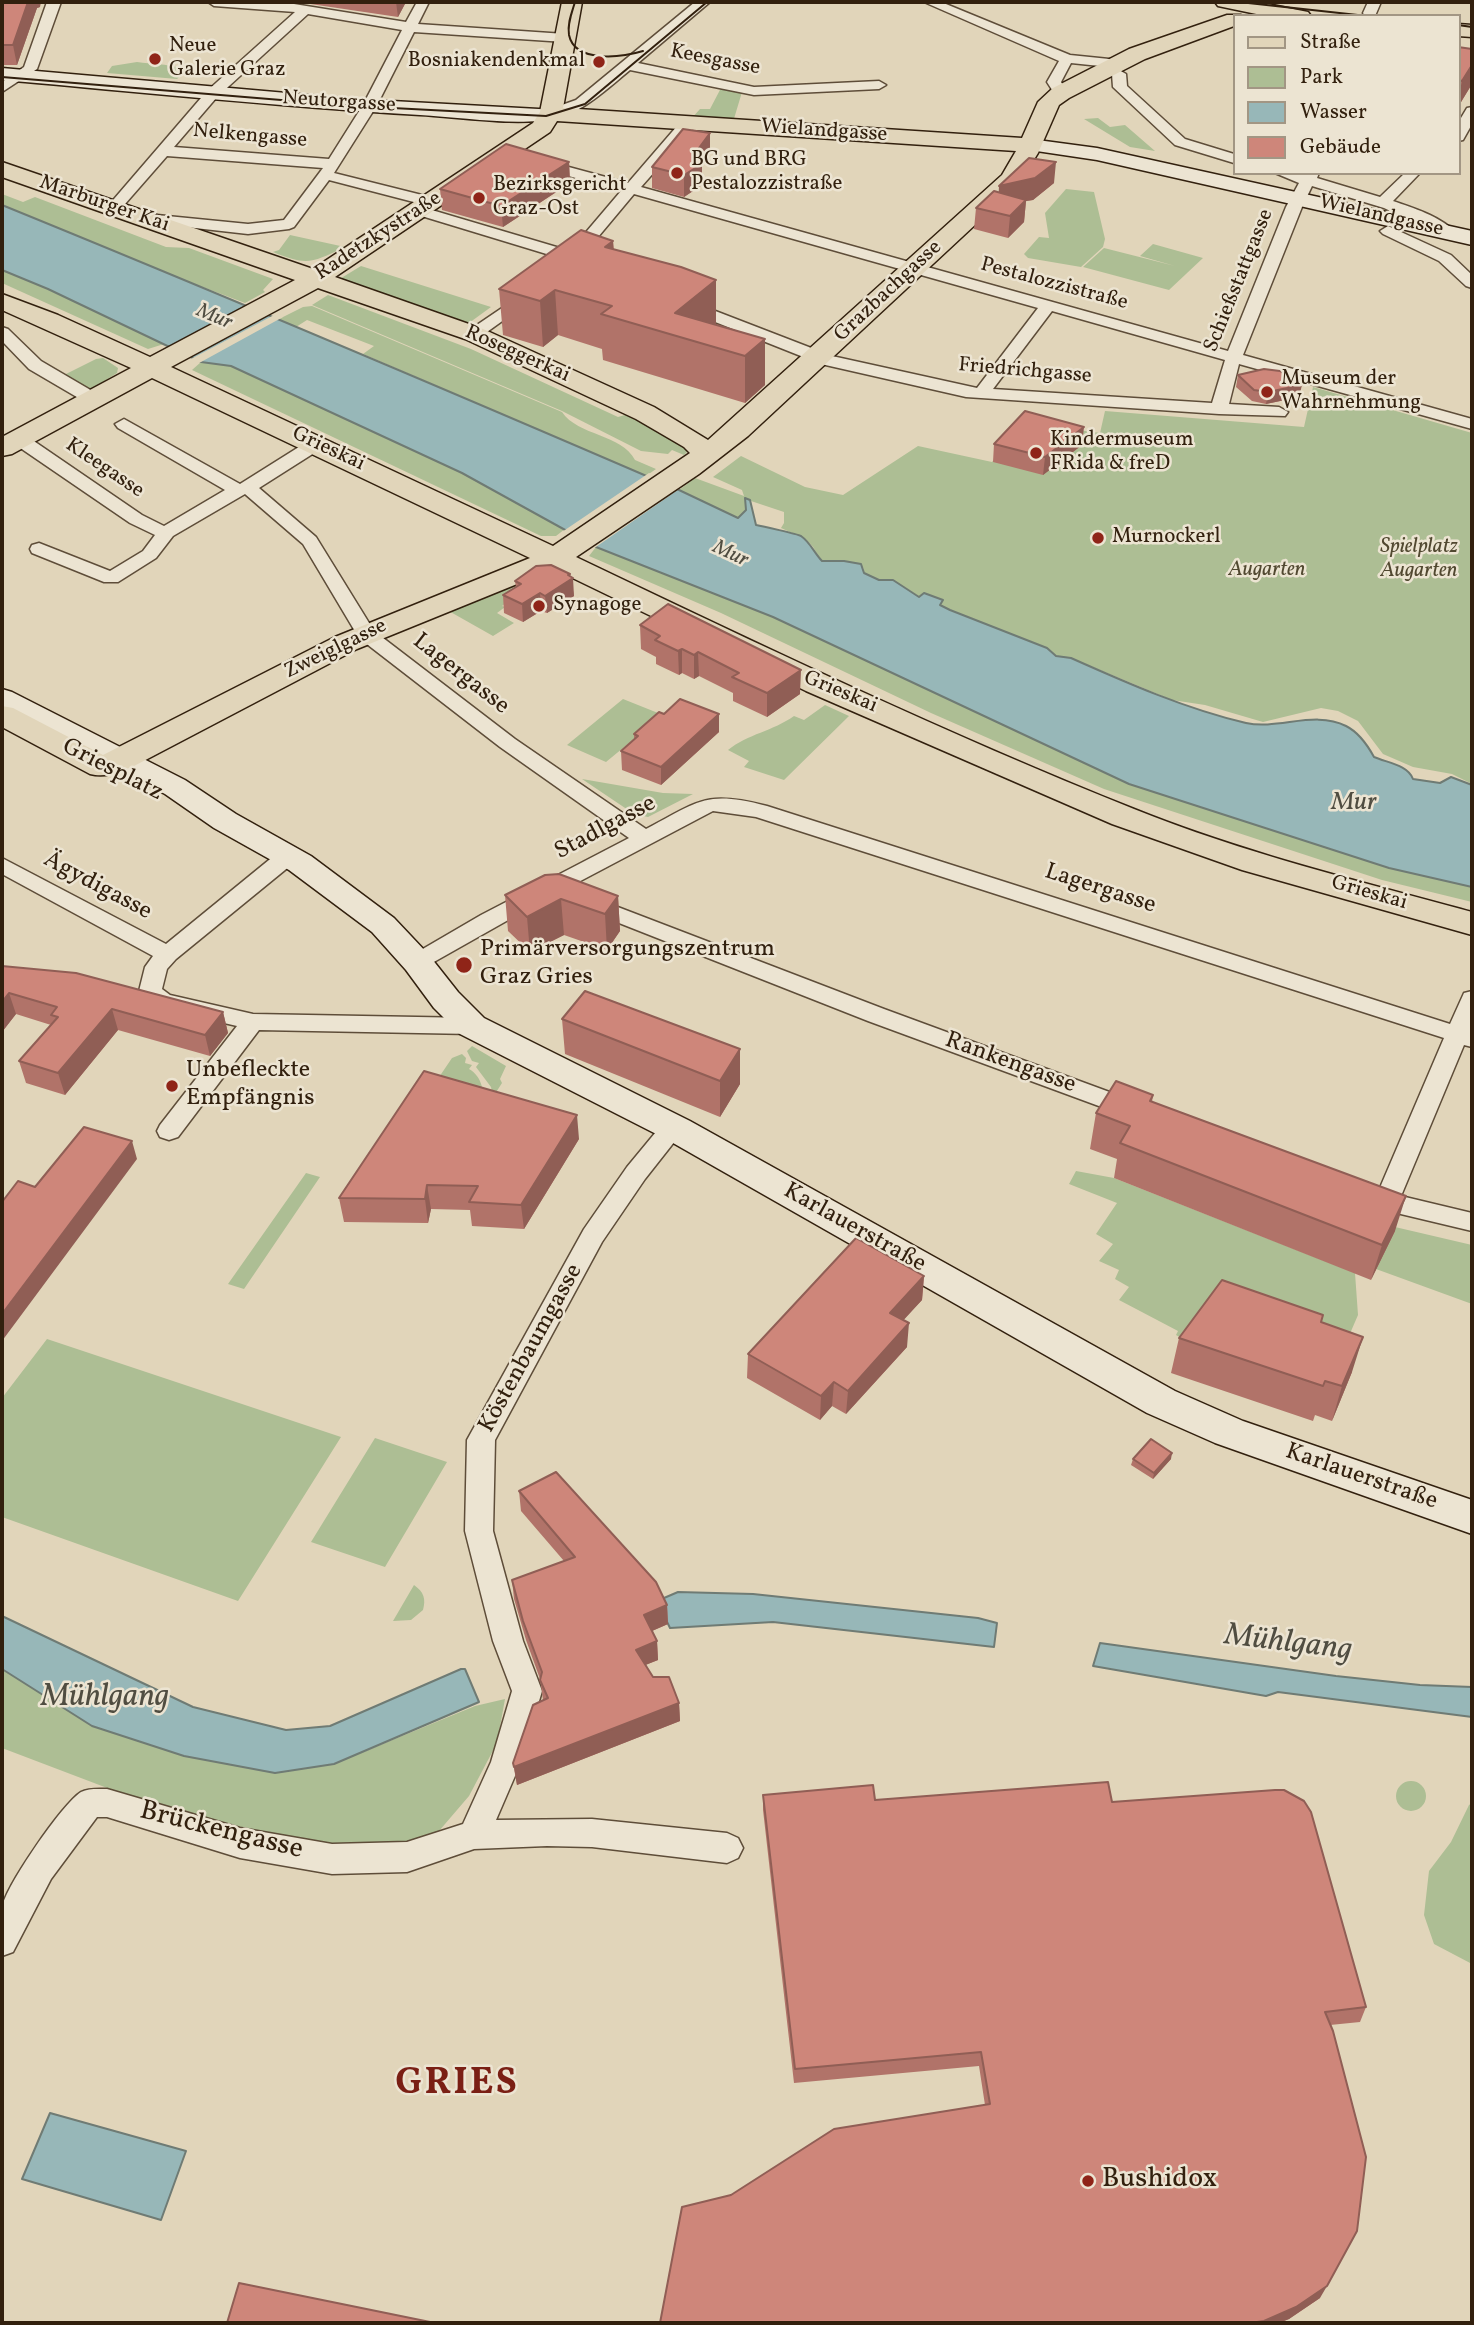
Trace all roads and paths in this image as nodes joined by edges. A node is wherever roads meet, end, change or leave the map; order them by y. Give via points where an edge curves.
1 (54, 2) edge
2 (214, 2) edge
3 (423, 2) edge
4 (572, 2) edge
5 (703, 2) edge
6 (930, 2) edge
7 (1218, 2) edge
8 (1225, 2) edge
9 (305, 10) junction
10 (1276, 13) junction
11 (1265, 14) edge
12 (1284, 14) edge
13 (1232, 20) edge
14 (411, 27) junction
15 (1203, 30) junction
16 (565, 38) junction
17 (1067, 59) junction
18 (627, 65) junction
19 (1119, 74) junction
20 (11, 75) edge
21 (879, 85) dead end
22 (2, 88) edge
23 (1066, 90) junction
24 (213, 92) junction
25 (370, 106) junction
26 (1472, 111) edge
27 (550, 114) junction
28 (1044, 114) junction
29 (690, 123) junction
30 (1460, 135) edge
31 (1030, 145) junction
32 (164, 151) junction
33 (1097, 154) junction
34 (516, 157) junction
35 (1232, 158) edge
36 (2, 169) edge
37 (329, 170) junction
38 (1232, 173) edge
39 (1243, 175) edge
40 (1286, 175) edge
41 (1412, 175) edge
42 (1306, 184) edge
43 (632, 189) junction
44 (1381, 204) junction
45 (426, 206) junction
46 (113, 209) junction
47 (147, 219) junction
48 (248, 229) junction
49 (1388, 231) dead end
50 (1447, 232) junction
51 (1471, 237) edge
52 (206, 239) junction
53 (576, 256) junction
54 (1445, 258) junction
55 (912, 268) junction
56 (557, 271) edge
57 (598, 271) edge
58 (315, 279) junction
59 (1472, 283) edge
60 (539, 287) edge
61 (671, 299) edge
62 (2, 301) edge
63 (1047, 307) junction
64 (2, 332) edge
65 (474, 334) junction
66 (820, 357) junction
67 (1235, 358) junction
68 (160, 362) junction
69 (982, 393) junction
70 (93, 399) junction
71 (1219, 409) junction
72 (1279, 412) dead end
73 (124, 424) dead end
74 (1472, 424) edge
75 (10, 444) edge
76 (316, 444) junction
77 (698, 461) junction
78 (243, 489) junction
79 (165, 533) junction
80 (39, 549) dead end
81 (565, 551) junction
82 (366, 634) junction
83 (2, 698) edge
84 (2, 715) edge
85 (124, 757) junction
86 (709, 804) joint
87 (225, 821) junction
88 (646, 839) junction
89 (288, 856) junction
90 (2, 866) edge
91 (554, 886) junction
92 (1472, 924) edge
93 (168, 954) junction
94 (417, 962) junction
95 (1472, 999) edge
96 (253, 1022) junction
97 (472, 1026) junction
98 (1464, 1036) edge
99 (1150, 1116) edge
100 (674, 1127) junction
101 (169, 1131) dead end
102 (1346, 1189) edge
103 (1385, 1203) junction
104 (1472, 1222) edge
105 (1472, 1517) edge
106 (474, 1835) junction
107 (727, 1848) dead end
108 (2, 1941) edge

1 - 20 street via 30,69
2 - 9 street
3 - 14 street
4 - 16 main road
5 - 18 street, Radetzkystraße
6 - 17 street
7 - 15 main road via 1214,19
8 - 10 main road
9 - 14 street
9 - 24 street
10 - 11 main road
10 - 12 main road
13 - 15 main road, Grazbachgasse
14 - 16 street
14 - 25 street
15 - 19 main road, Grazbachgasse via 1138,54
16 - 27 main road
17 - 19 street
17 - 23 street via 1054,82
18 - 21 street, Keesgasse via 754,92
18 - 27 street, Radetzkystraße via 581,103
19 - 23 main road, Grazbachgasse
19 - 35 street via 1168,134
20 - 22 street
20 - 24 main road, Neutorgasse
23 - 28 main road, Grazbachgasse via 1049,102
24 - 25 main road, Neutorgasse
24 - 32 street
25 - 27 main road, Neutorgasse
25 - 37 street
26 - 30 street
27 - 29 main road, Wielandgasse
27 - 34 main road, Radetzkystraße
28 - 31 main road, Grazbachgasse
28 - 33 main road, Wielandgasse via 1075,142
29 - 31 main road, Wielandgasse
29 - 43 street
31 - 33 main road, Wielandgasse
31 - 55 main road, Grazbachgasse via 1011,179
32 - 37 street, Nelkengasse
32 - 46 street
33 - 38 main road, Wielandgasse
34 - 43 street, Pestalozzistraße
34 - 45 main road, Radetzkystraße
36 - 46 main road, Marburger Kai
37 - 45 street, Nelkengasse
37 - 48 street via 289,224
39 - 42 main road, Wielandgasse
40 - 42 street
41 - 44 street
42 - 44 street
42 - 50 main road, Wielandgasse
42 - 67 street, Schießstattgasse
43 - 53 street
43 - 55 street, Pestalozzistraße
44 - 50 street via 1426,219
45 - 53 street via 485,230
45 - 58 main road, Radetzkystraße
46 - 47 main road, Marburger Kai
47 - 48 street
47 - 52 main road, Marburger Kai
48 - 52 street via 217,231
49 - 54 street, Wielandgasse
50 - 51 main road, Wielandgasse
51 - 54 street, Wielandgasse
52 - 58 main road, Marburger Kai
53 - 56 street
53 - 57 street
54 - 59 street, Wielandgasse
55 - 63 street, Pestalozzistraße
55 - 66 main road, Grazbachgasse
58 - 65 main road, Roseggerkai
58 - 68 main road, Radetzkystraße
60 - 65 street
61 - 66 street, Friedrichgasse
62 - 68 main road, Grieskai
63 - 67 street, Pestalozzistraße
63 - 69 street
64 - 70 street via 35,365
65 - 77 main road, Roseggerkai via 645,413 694,441
66 - 69 street, Friedrichgasse
66 - 77 main road, Grazbachgasse
67 - 71 street, Schießstattgasse
67 - 74 street, Pestalozzistraße
68 - 70 main road, Radetzkystraße
68 - 76 main road, Grieskai
69 - 71 street, Friedrichgasse
70 - 75 main road, Radetzkystraße
71 - 72 street, Friedrichgasse
73 - 78 street, Lagergasse
75 - 79 street, Kleegasse
76 - 78 street
76 - 81 main road, Grieskai
77 - 81 main road, Grazbachgasse
78 - 79 street
78 - 82 street, Lagergasse via 310,541
79 - 80 street via 148,555 111,578
81 - 82 main road, Zweiglgasse
81 - 92 main road, Grieskai via 817,684 1124,817 1254,862
82 - 85 main road, Zweiglgasse
82 - 88 street, Lagergasse via 470,718
83 - 85 main road, Griesplatz
84 - 85 main road, Griesplatz
85 - 87 main road, Griesplatz
85 - 87 main road, Griesplatz via 176,803
86 - 88 street, Stadlgasse
86 - 98 street, Lagergasse via 761,811
87 - 89 main road, Griesplatz
88 - 91 street, Stadlgasse
89 - 93 street
89 - 94 main road, Karlauerstraße via 367,912
90 - 93 street, Ägydigasse
91 - 94 street, Stadlgasse via 496,914
91 - 99 street, Rankengasse via 876,1015
93 - 96 street via 156,967 150,990 163,1001
94 - 97 main road, Karlauerstraße
95 - 98 street
96 - 97 street
96 - 101 street
97 - 100 main road, Karlauerstraße
98 - 103 street
100 - 105 main road, Karlauerstraße via 1161,1402 1229,1432
100 - 106 street, Köstenbaumgasse via 593,1236 481,1440 479,1531 508,1641 527,1691 506,1762
102 - 103 street
103 - 104 street
106 - 107 street, Brückengasse via 592,1833
106 - 108 street, Brückengasse via 407,1857 332,1859 240,1843 107,1803 90,1803 39,1871

